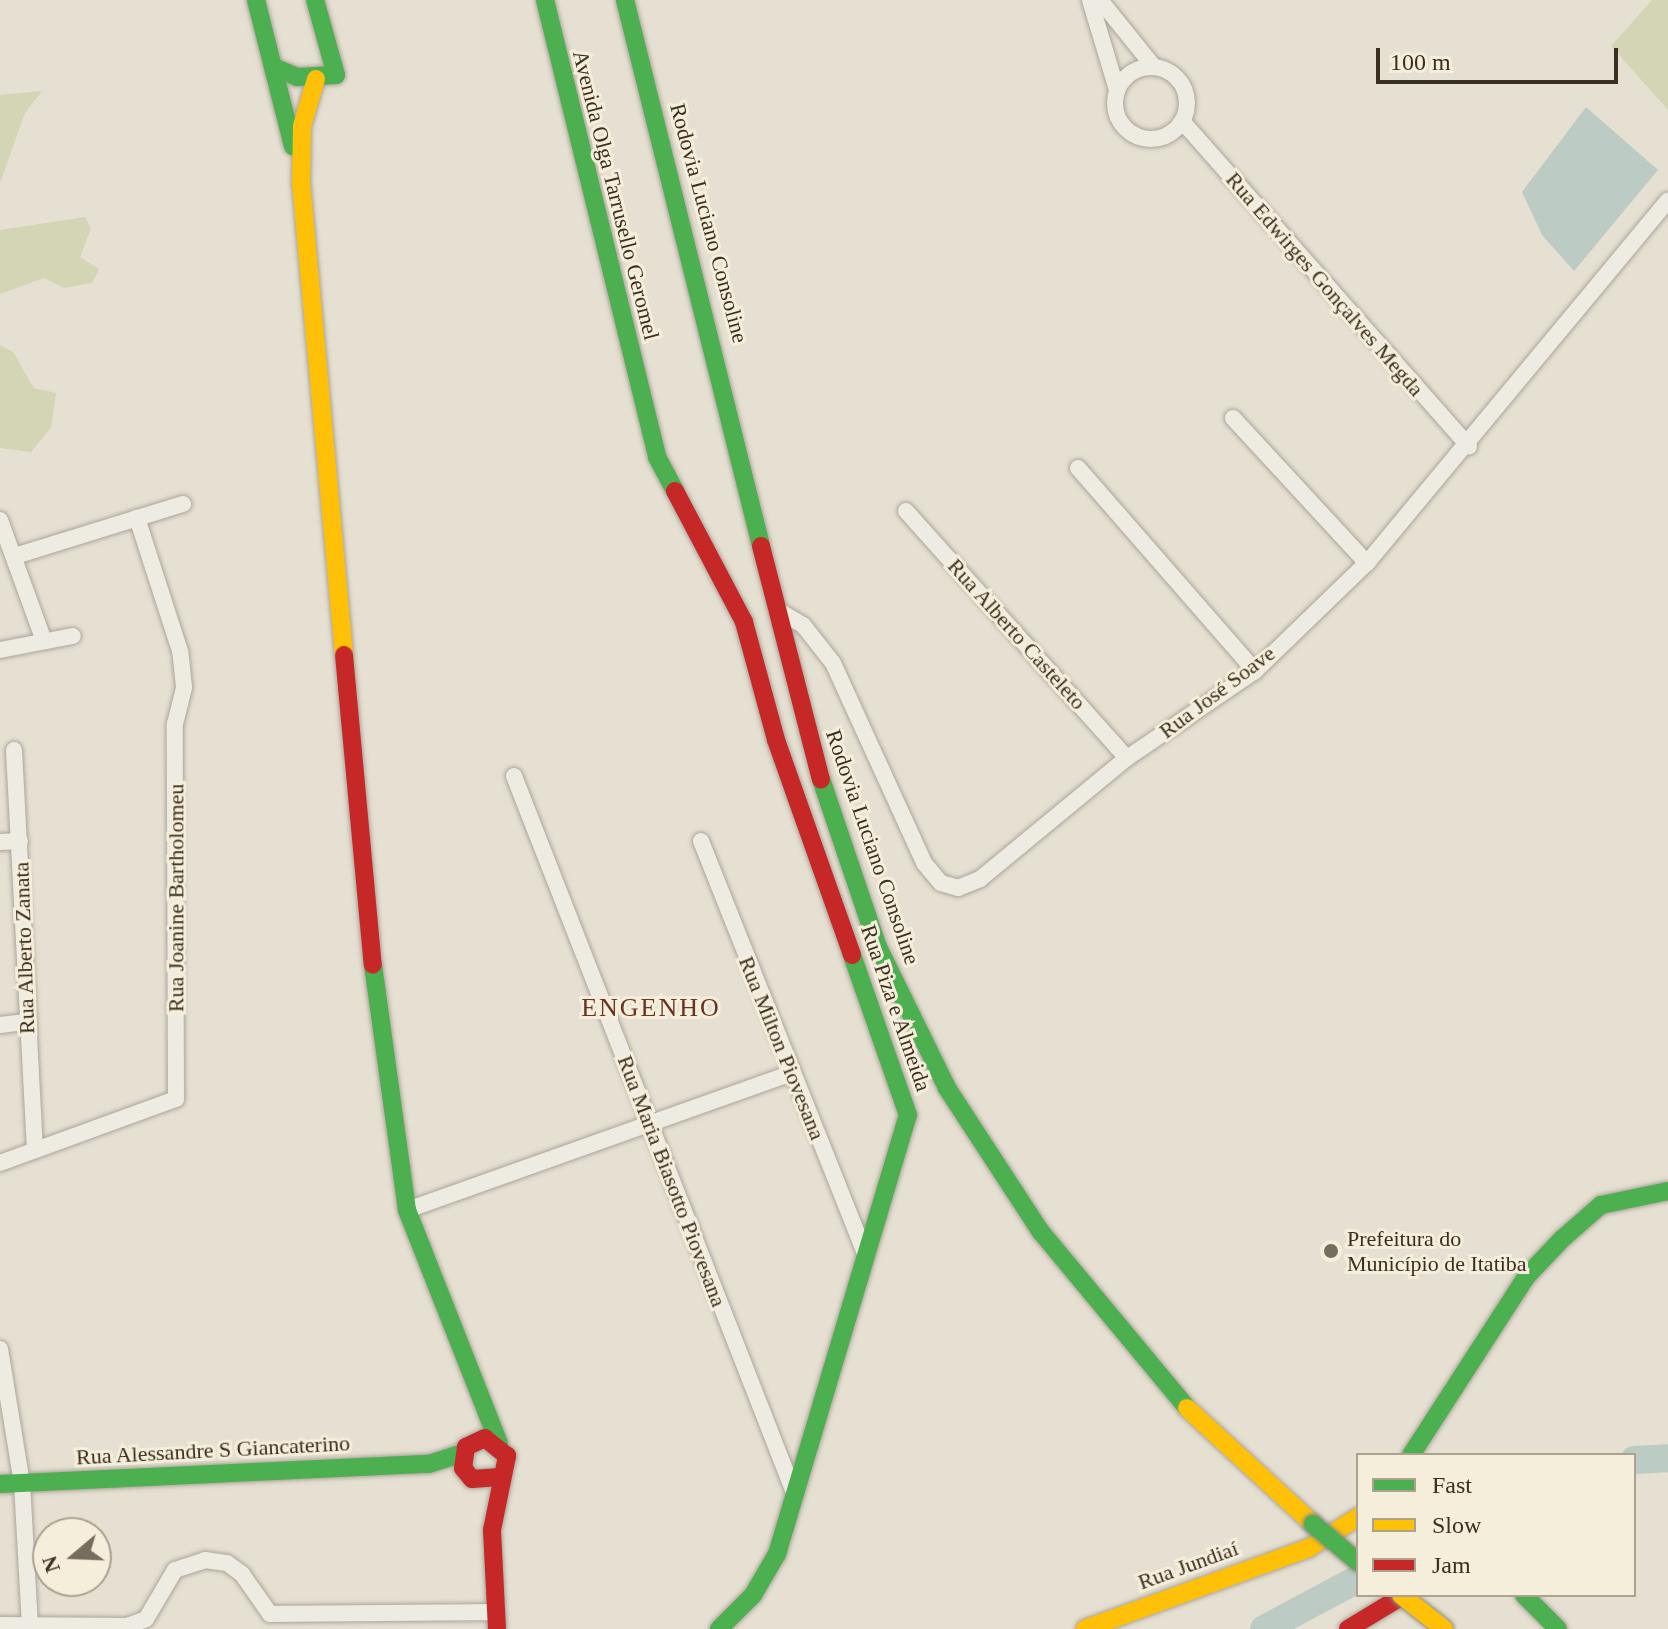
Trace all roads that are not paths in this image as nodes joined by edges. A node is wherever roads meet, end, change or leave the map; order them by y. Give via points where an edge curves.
1 (256, 0) edge
2 (315, 0) edge
3 (545, 0) edge
4 (625, 0) edge
5 (1090, 0) edge
6 (1100, 0) edge
7 (1154, 67) junction
8 (276, 68) junction
9 (316, 79) junction
10 (1117, 90) junction
11 (1182, 121) junction
12 (301, 182) junction
13 (1668, 201) edge
14 (641, 401) joint
15 (1233, 418) dead end
16 (1469, 447) junction
17 (1078, 468) dead end
18 (183, 504) dead end
19 (906, 511) dead end
20 (137, 518) junction
21 (0, 520) edge
22 (15, 556) junction
23 (1367, 563) junction
24 (776, 609) junction
25 (73, 636) dead end
26 (44, 641) junction
27 (0, 650) edge
28 (1255, 671) junction
29 (14, 750) dead end
30 (1127, 758) junction
31 (514, 776) dead end
32 (20, 841) junction
33 (701, 841) dead end
34 (0, 842) edge
35 (26, 1022) junction
36 (0, 1025) edge
37 (791, 1073) junction
38 (649, 1124) junction
39 (35, 1146) junction
40 (0, 1163) edge
41 (1668, 1191) edge
42 (407, 1210) junction
43 (865, 1254) junction
44 (0, 1349) edge
45 (484, 1394) junction
46 (499, 1443) junction
47 (468, 1448) junction
48 (1412, 1453) edge
49 (429, 1464) junction
50 (500, 1477) junction
51 (473, 1479) junction
52 (22, 1483) junction
53 (0, 1484) edge
54 (796, 1496) junction
55 (1356, 1518) edge
56 (492, 1530) junction
57 (1356, 1560) edge
58 (1399, 1597) edge
59 (1404, 1597) edge
60 (1526, 1597) edge
61 (1379, 1611) junction
62 (497, 1621) edge
63 (30, 1624) junction
64 (0, 1625) edge
65 (719, 1629) edge
66 (1085, 1629) edge
67 (1348, 1629) edge
68 (1371, 1629) edge
69 (1444, 1629) edge
70 (1558, 1629) edge

1 - 8 main road
2 - 9 main road via 336,75
3 - 14 main road, Avenida Olga Tarrusello Geromel
4 - 24 main road, Rodovia Luciano Consoline
5 - 10 street
6 - 7 street
7 - 10 street via 1131,72
7 - 11 street via 1183,86
8 - 9 main road
8 - 12 main road
9 - 12 main road via 302,126
10 - 11 street via 1122,124 1141,137 1164,136
11 - 16 street, Rua Edwirges Gonçalves Megda
12 - 42 main road via 383,1075
13 - 16 street, Rua José Soave
14 - 43 main road, Rua Piza e Almeida via 657,457 744,622 776,740 908,1115
15 - 23 street
16 - 23 street, Rua José Soave
17 - 28 street
18 - 20 street
19 - 30 street, Rua Alberto Casteleto
20 - 22 street
20 - 39 street, Rua Joanine Bartholomeu via 180,651 184,687 175,724 176,1099
21 - 22 street
22 - 26 street
23 - 28 street, Rua José Soave
24 - 30 street, Rua José Soave via 803,625 833,663 889,790 941,883 958,888 980,879
24 - 57 main road, Rodovia Luciano Consoline, bridge via 815,761 878,947 947,1088 1041,1232 1114,1326 1230,1454
25 - 26 street
26 - 27 street
28 - 30 street, Rua José Soave
29 - 32 street, Rua Alberto Zanata
31 - 38 street, Rua Maria Biasotto Piovesana
32 - 34 street
32 - 35 street, Rua Alberto Zanata
33 - 37 street, Rua Milton Piovesana
35 - 36 street
35 - 39 street, Rua Alberto Zanata
37 - 38 street
37 - 43 street, Rua Milton Piovesana
38 - 42 street
38 - 54 street, Rua Maria Biasotto Piovesana
39 - 40 street, Rua Joanine Bartholomeu
41 - 48 main road via 1601,1205 1562,1239 1526,1277
42 - 45 main road
43 - 54 main road, Rua Piza e Almeida
44 - 52 street
45 - 46 main road
45 - 47 main road
46 - 47 main road
46 - 50 main road via 507,1456
47 - 49 main road, Rua Alessandre S Giancaterino
47 - 51 main road
49 - 51 main road, Rua Alessandre S Giancaterino
49 - 52 main road, Rua Alessandre S Giancaterino
50 - 51 main road
50 - 56 main road
51 - 56 main road
52 - 53 main road, Rua Alessandre S Giancaterino
52 - 63 street
54 - 65 main road, Rua Piza e Almeida via 777,1554 753,1595
55 - 66 main road, Rua Jundiaí via 1309,1548
56 - 62 main road
58 - 61 main road
59 - 69 main road, bridge
60 - 70 main road
61 - 67 main road
61 - 68 main road
62 - 63 street via 270,1614 242,1574 227,1563 205,1560 175,1570 146,1619 127,1626
63 - 64 street

